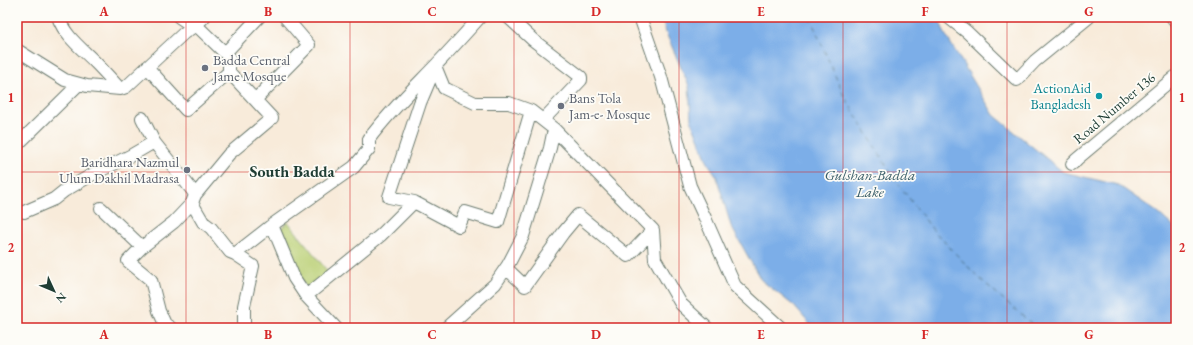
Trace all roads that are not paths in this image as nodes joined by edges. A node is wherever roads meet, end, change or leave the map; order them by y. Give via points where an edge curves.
1 (58, 17) edge
2 (179, 17) edge
3 (259, 17) edge
4 (285, 17) edge
5 (480, 17) edge
6 (508, 17) edge
7 (640, 17) edge
8 (948, 17) edge
9 (1089, 17) edge
10 (1172, 17) edge
11 (200, 21) edge
12 (1176, 22) edge
13 (17, 50) edge
14 (225, 53) junction
15 (436, 66) junction
16 (147, 67) junction
17 (229, 72) junction
18 (1176, 76) edge
19 (79, 84) junction
20 (120, 89) junction
21 (255, 100) junction
22 (530, 111) junction
23 (142, 118) dead end
24 (543, 120) junction
25 (554, 129) junction
26 (154, 142) junction
27 (17, 145) edge
28 (1072, 164) dead end
29 (193, 199) junction
30 (414, 202) junction
31 (101, 208) dead end
32 (24, 212) dead end
33 (272, 225) junction
34 (653, 230) junction
35 (142, 246) junction
36 (235, 254) junction
37 (506, 268) junction
38 (306, 296) junction
39 (171, 328) edge
40 (244, 328) edge
41 (336, 328) edge
42 (446, 328) edge
43 (707, 328) edge
44 (782, 328) edge

1 - 20 street via 76,44
2 - 11 street via 188,23
3 - 14 street
4 - 21 street via 309,45
5 - 15 street
6 - 24 street via 581,77
7 - 44 street via 661,77 690,186 734,286
8 - 9 street via 1016,80
10 - 12 street
11 - 14 street
11 - 16 street
13 - 19 street via 65,80
14 - 17 street via 229,57
15 - 22 street via 444,88 475,103 508,103
15 - 30 street via 420,103 389,197
15 - 33 street via 378,127 369,139 369,149 354,167
16 - 17 street via 186,110
16 - 20 street via 126,87
17 - 21 street
18 - 28 street, Road Number 136
19 - 20 street
19 - 27 street
21 - 29 street via 272,118 229,154
22 - 24 street
22 - 30 street via 498,222 464,212 459,226
23 - 26 street
24 - 25 street
25 - 34 street
25 - 37 street via 523,236
26 - 29 street via 192,190
26 - 32 street via 95,173 54,199
29 - 35 street via 174,222
29 - 36 street via 203,222 230,252
30 - 38 street via 381,235
31 - 35 street
33 - 36 street
33 - 38 street via 294,278
34 - 37 street via 628,256 578,214 525,286
34 - 43 street via 655,259 682,304
35 - 39 street via 128,261 151,280 159,311 165,324
36 - 40 street via 254,266 244,306
37 - 42 street via 495,284
38 - 41 street

